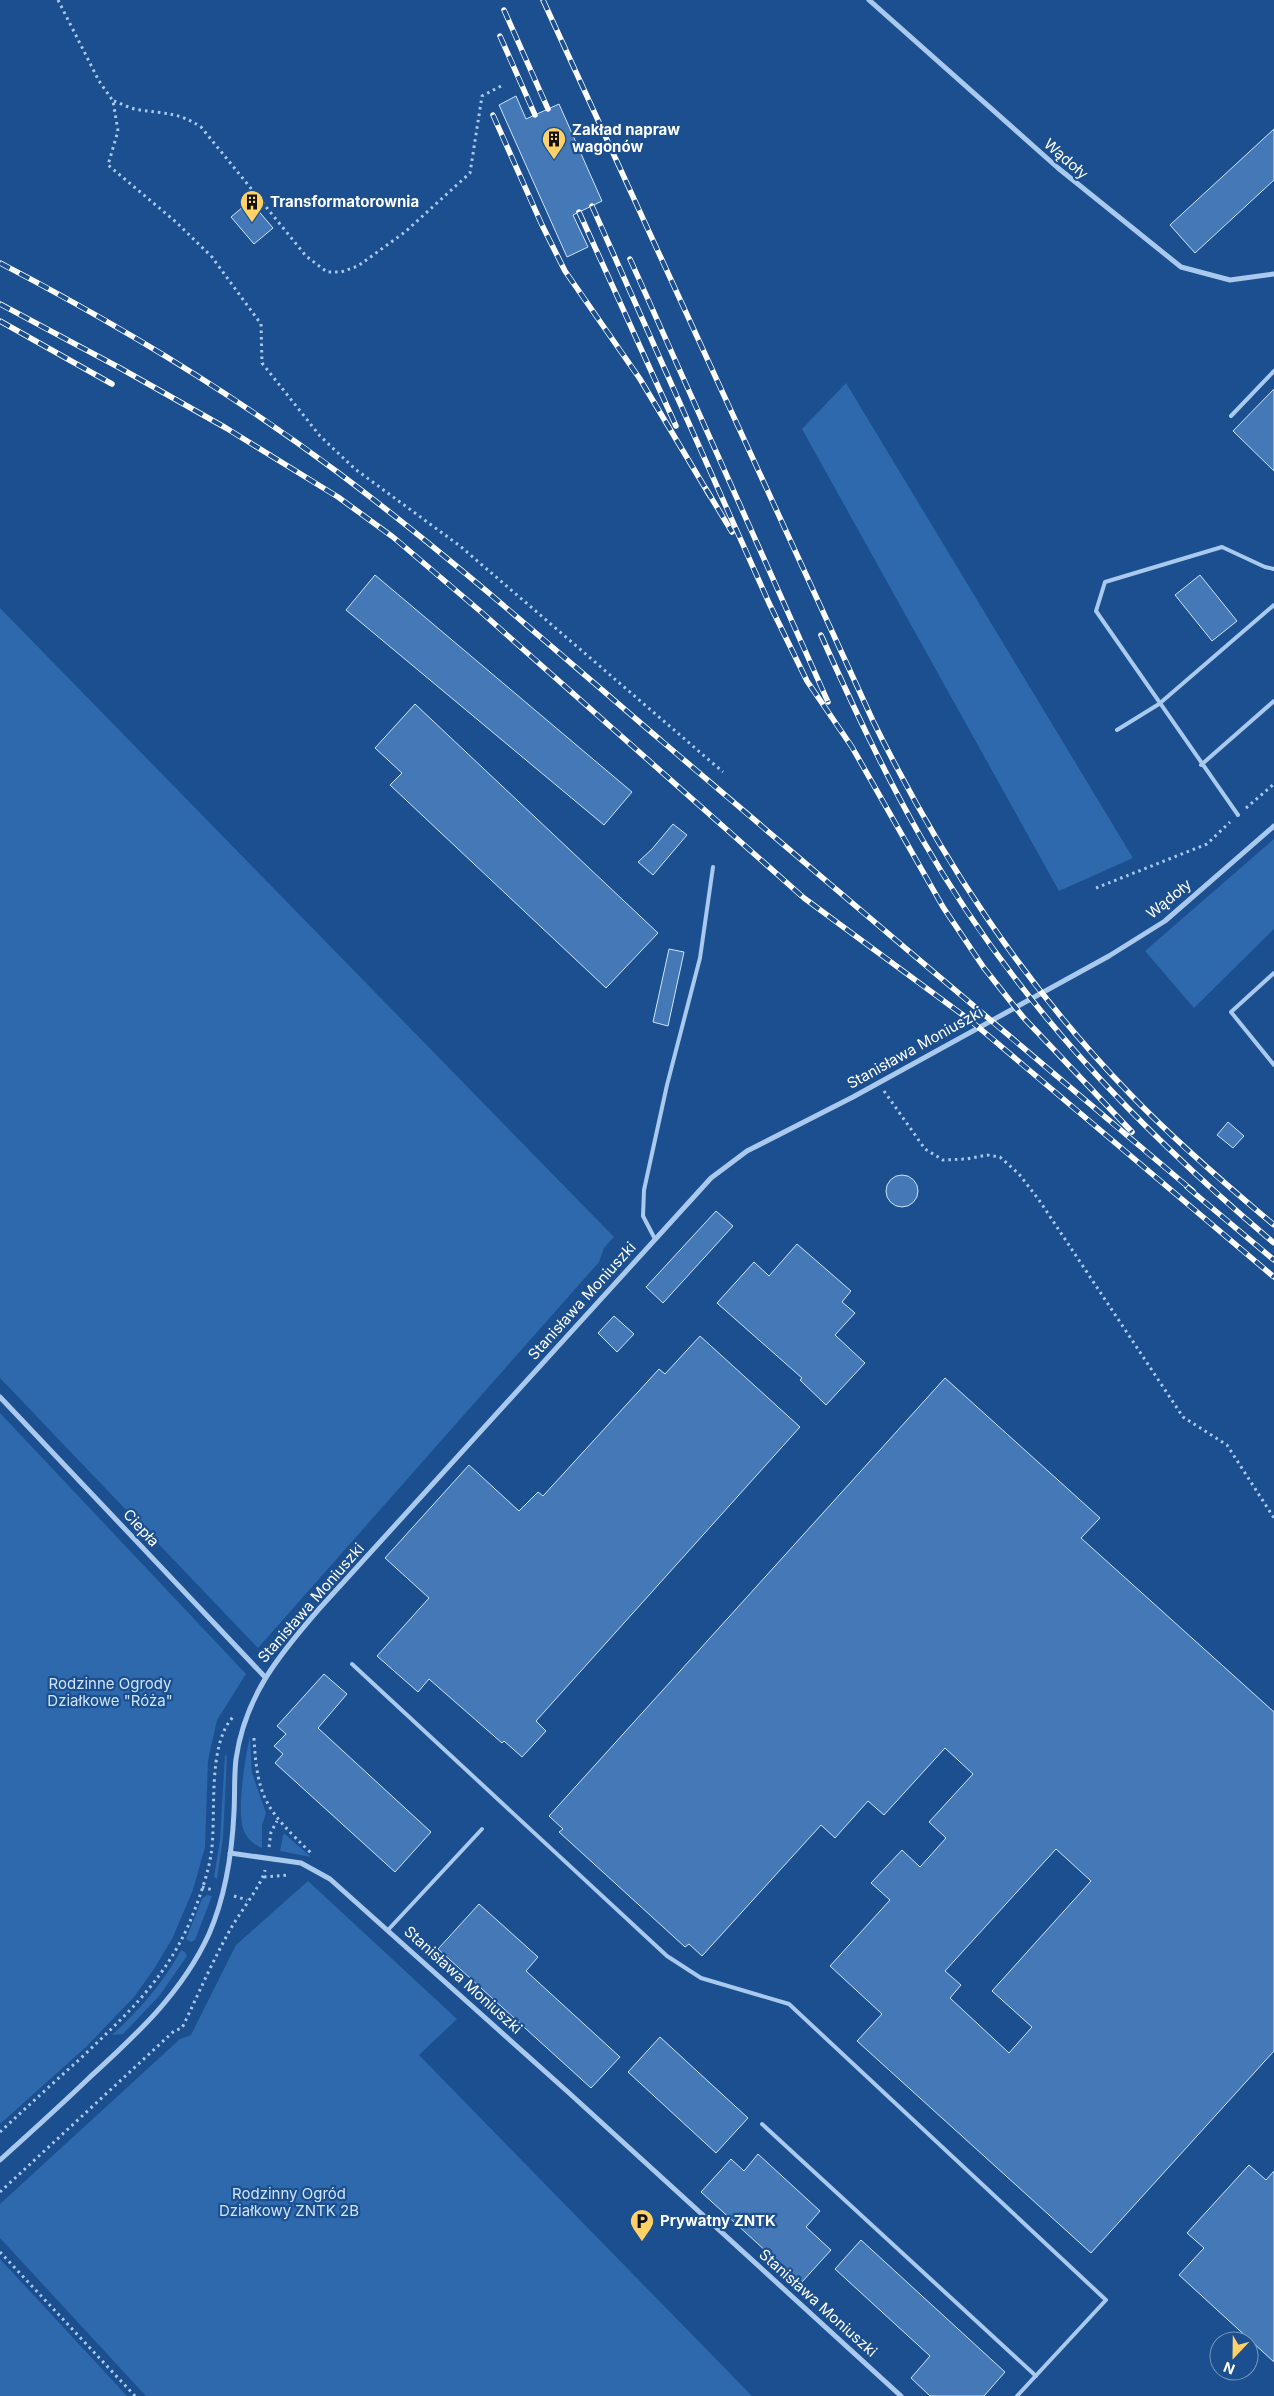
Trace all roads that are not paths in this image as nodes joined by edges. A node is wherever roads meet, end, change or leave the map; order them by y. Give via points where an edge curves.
1 (869, 0) edge
2 (1274, 274) edge
3 (1274, 371) edge
4 (1231, 416) dead end
5 (1274, 569) edge
6 (1274, 604) edge
7 (1274, 701) edge
8 (1159, 704) junction
9 (1117, 730) dead end
10 (1201, 765) junction
11 (1238, 815) road end
12 (1274, 826) edge
13 (713, 868) dead end
14 (1274, 973) edge
15 (1069, 978) joint
16 (1274, 1065) edge
17 (655, 1239) junction
18 (0, 1397) edge
19 (352, 1664) dead end
20 (264, 1677) junction
21 (482, 1830) dead end
22 (230, 1853) junction
23 (388, 1930) junction
24 (762, 2124) dead end
25 (0, 2160) edge
26 (1036, 2376) junction
27 (901, 2396) edge
28 (1017, 2396) edge

1 - 2 street, Wądoły via 1058,168 1181,267 1230,280
3 - 4 lane
5 - 8 lane via 1222,547 1105,582 1096,611
6 - 8 lane
7 - 10 lane
8 - 9 lane
8 - 10 lane
10 - 11 lane
12 - 15 street, Wądoły via 1165,921
13 - 17 lane via 700,958 644,1190 643,1216
14 - 16 lane via 1231,1012
15 - 17 street, Stanisława Moniuszki via 747,1151 711,1178
17 - 20 street, Stanisława Moniuszki via 319,1609
18 - 20 street, Ciepła
19 - 26 lane via 666,1956 701,1978 789,2004 1106,2300
20 - 22 street, Stanisława Moniuszki via 246,1719 238,1749
21 - 23 lane
22 - 23 street, Stanisława Moniuszki via 302,1863 320,1872
22 - 25 street via 228,1874 209,1932 179,1986 138,2033
23 - 27 street, Stanisława Moniuszki
24 - 26 lane
26 - 28 lane

